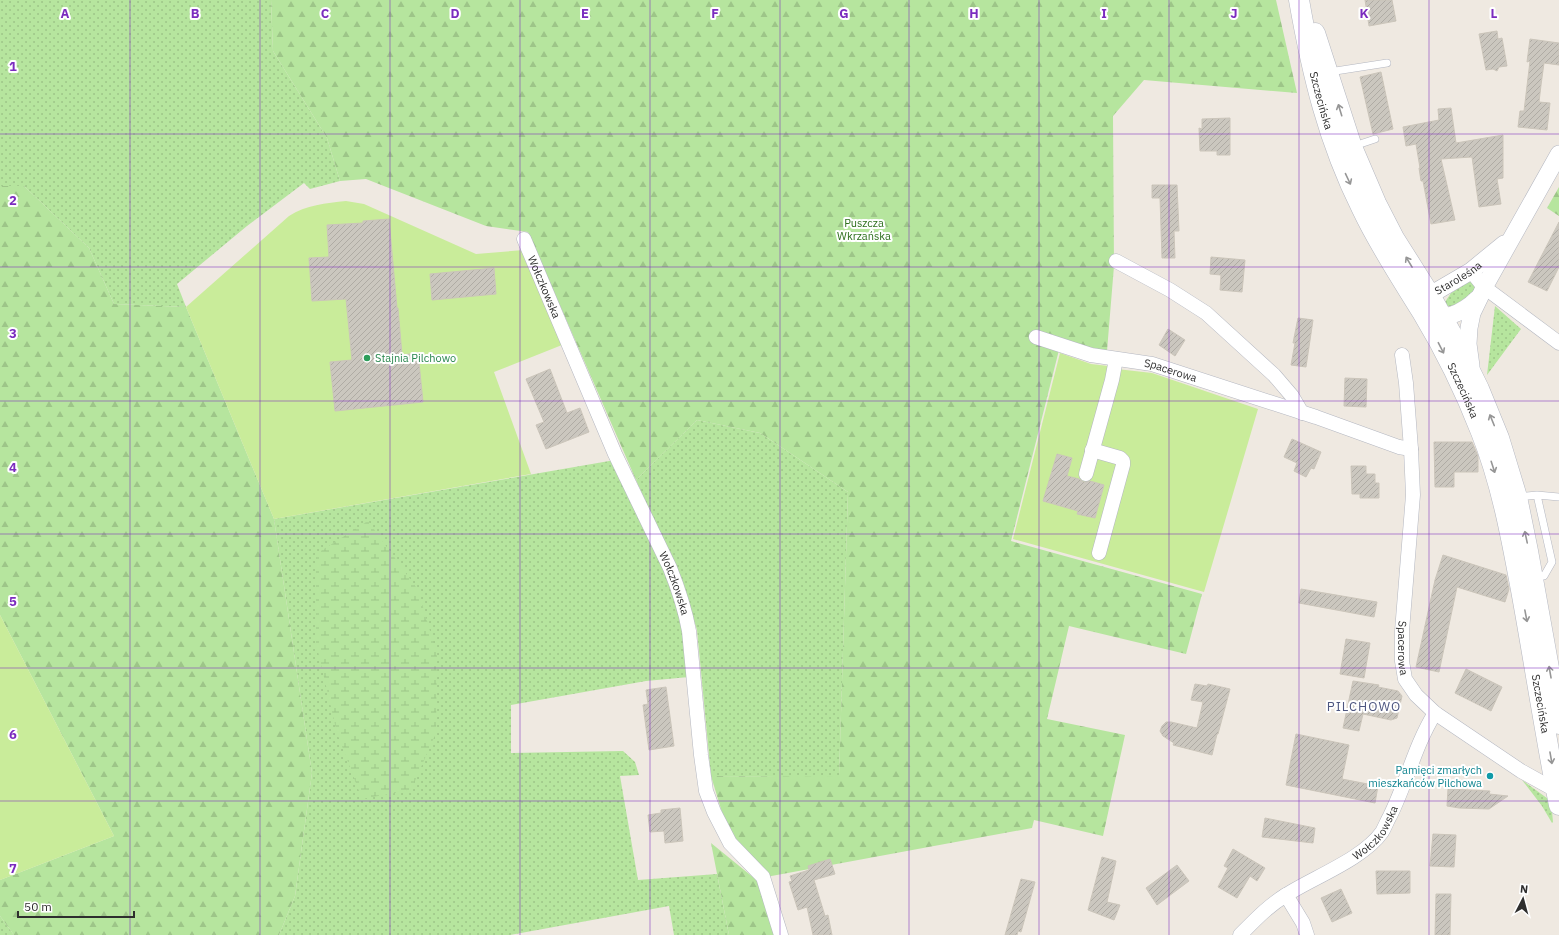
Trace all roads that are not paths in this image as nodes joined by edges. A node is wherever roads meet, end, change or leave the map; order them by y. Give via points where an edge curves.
1 (1301, 0) edge
2 (1387, 63) dead end
3 (1321, 74) junction
4 (1375, 139) dead end
5 (1344, 150) junction
6 (1559, 154) edge
7 (1512, 237) junction
8 (524, 239) dead end
9 (1116, 261) dead end
10 (1472, 271) junction
11 (1481, 292) junction
12 (1430, 295) junction
13 (1432, 315) junction
14 (1036, 337) dead end
15 (1559, 344) edge
16 (1402, 355) dead end
17 (1116, 359) junction
18 (1479, 389) junction
19 (1302, 413) junction
20 (1411, 449) junction
21 (1092, 450) junction
22 (1086, 474) dead end
23 (1537, 495) junction
24 (1559, 497) edge
25 (1510, 499) junction
26 (1099, 553) dead end
27 (1526, 577) junction
28 (1435, 713) junction
29 (1559, 724) edge
30 (1558, 796) edge
31 (1286, 895) junction
32 (781, 935) edge
33 (1240, 935) edge
34 (1307, 935) edge

1 - 3 main road, Szczecińska via 1320,46
2 - 3 lane
3 - 5 main road, Szczecińska
4 - 5 lane
12 -> 5 main road, Szczecińska
5 -> 13 main road, Szczecińska via 1362,209 1379,243
6 - 7 street, Staroleśna
7 - 10 street, Staroleśna
7 - 11 street, Staroleśna
8 - 32 street, Wołczkowska via 615,454 670,568 689,631 706,791 730,843 763,877
9 - 19 street via 1206,313 1274,375 1292,396
10 - 11 street
10 - 12 street, Staroleśna
11 - 13 street, Staroleśna via 1472,304 1462,311
11 - 15 street
11 - 18 street, Staroleśna via 1470,320 1468,344 1471,368
12 - 13 main road, Szczecińska
13 - 18 main road, Szczecińska
13 -> 25 main road, Szczecińska
14 - 17 street, Spacerowa via 1091,355
16 - 20 street, Spacerowa
17 - 19 street, Spacerowa via 1152,364
17 - 21 street
25 -> 18 main road, Szczecińska via 1499,438
19 - 20 street, Spacerowa via 1399,448
20 - 28 street, Spacerowa via 1413,495 1402,631 1402,670 1416,695
21 - 22 street
21 - 26 street via 1123,461
23 - 24 lane
23 - 25 lane
23 - 27 lane via 1552,562 1544,576
25 - 27 main road, Szczecińska
29 -> 27 main road, Szczecińska
27 -> 30 main road, Szczecińska
28 - 30 street, Spacerowa
28 - 31 street, Wołczkowska via 1382,832 1353,858
31 - 33 street, Wołczkowska via 1265,909
31 - 34 street via 1303,923

